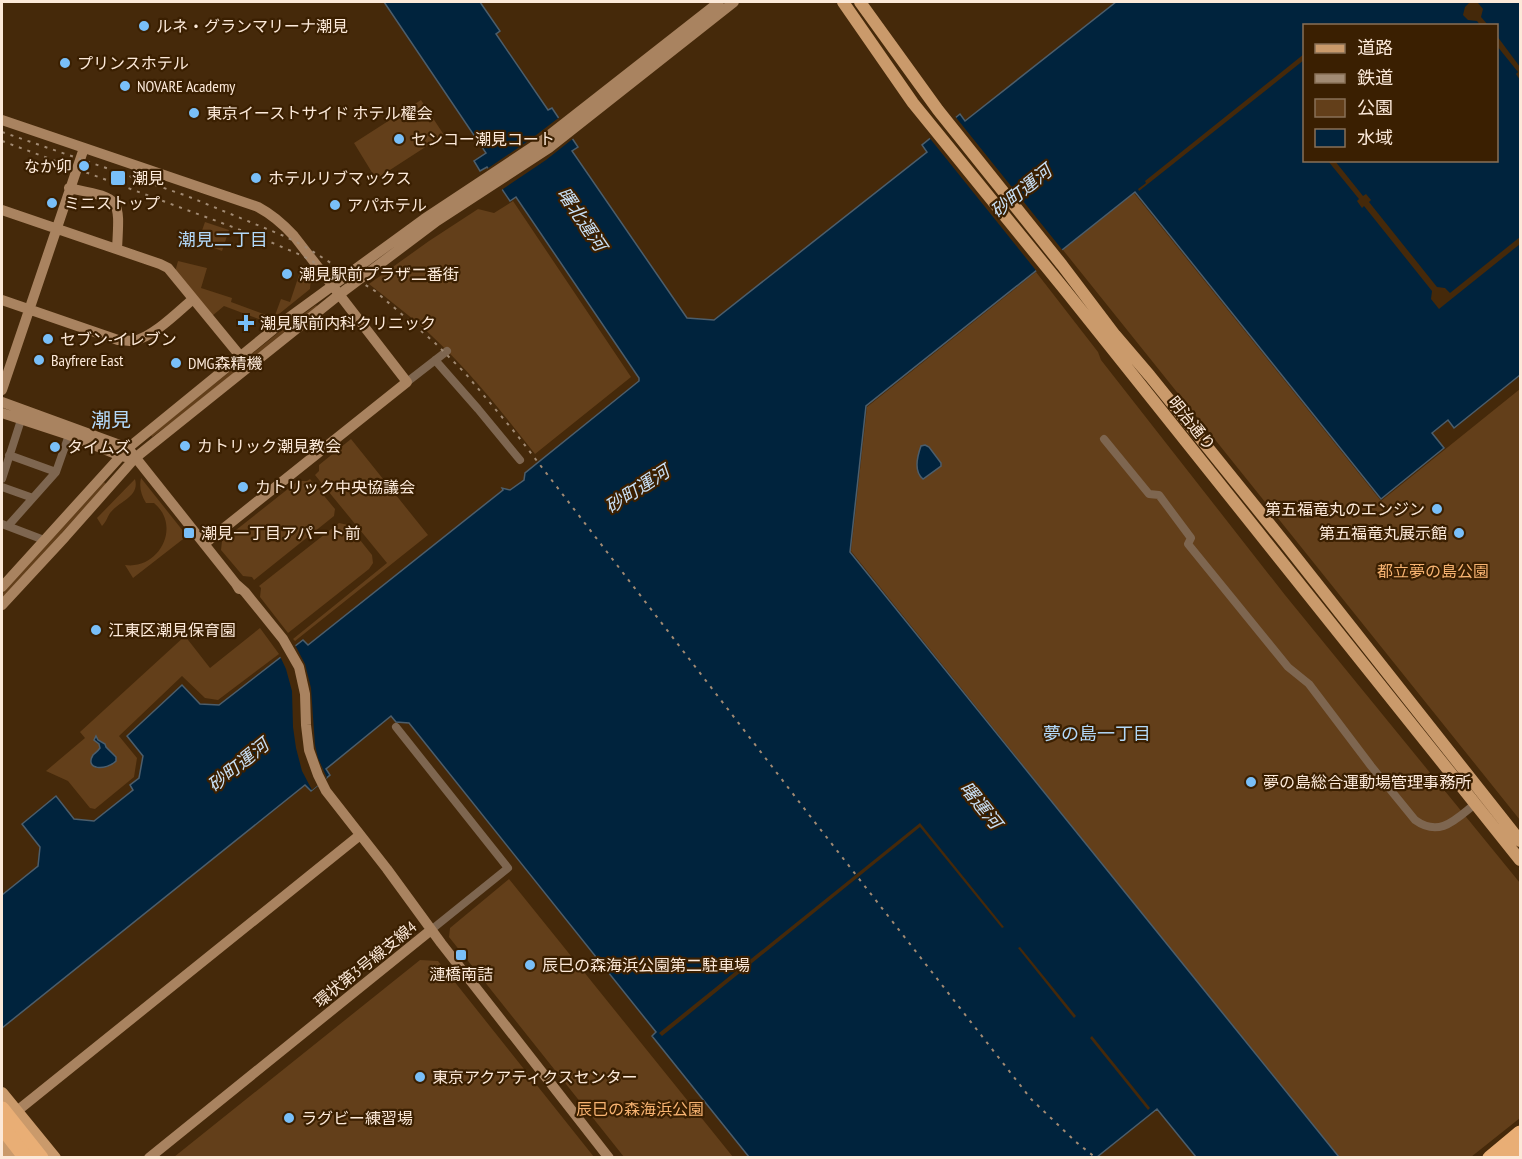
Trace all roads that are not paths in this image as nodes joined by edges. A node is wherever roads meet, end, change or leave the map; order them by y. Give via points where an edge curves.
1 (719, 2) edge
2 (734, 2) edge
3 (843, 2) edge
4 (860, 2) edge
5 (2, 120) edge
6 (574, 122) junction
7 (84, 148) junction
8 (487, 184) junction
9 (69, 188) junction
10 (2, 210) edge
11 (56, 228) junction
12 (117, 249) junction
13 (333, 285) junction
14 (340, 294) junction
15 (194, 299) junction
16 (2, 300) edge
17 (28, 309) junction
18 (447, 351) dead end
19 (241, 357) junction
20 (435, 360) junction
21 (407, 382) junction
22 (2, 390) edge
23 (2, 402) edge
24 (2, 413) edge
25 (21, 420) junction
26 (69, 435) junction
27 (1104, 439) dead end
28 (128, 454) junction
29 (9, 455) junction
30 (520, 460) dead end
31 (56, 472) junction
32 (2, 479) edge
33 (2, 487) edge
34 (33, 498) junction
35 (5, 525) edge
36 (44, 540) junction
37 (204, 544) junction
38 (2, 587) edge
39 (2, 605) edge
40 (396, 727) dead end
41 (1475, 804) junction
42 (358, 836) junction
43 (1521, 841) edge
44 (1521, 860) edge
45 (432, 930) junction
46 (2, 1094) edge
47 (9, 1110) edge
48 (2, 1120) edge
49 (2, 1127) edge
50 (1521, 1133) edge
51 (2, 1145) edge
52 (1521, 1147) edge
53 (12, 1158) edge
54 (26, 1158) edge
55 (41, 1158) edge
56 (55, 1158) edge
57 (149, 1158) edge
58 (609, 1158) edge
59 (1490, 1158) edge
60 (1507, 1158) edge

1 - 6 street
2 - 6 street
3 - 41 main road, 明治通り via 913,103
4 - 43 main road, 明治通り via 938,110 1115,335
5 - 7 street
6 - 8 street via 549,148
7 - 9 street
7 - 13 street via 272,214
8 - 13 street via 424,219
8 - 14 street
9 - 11 street
9 - 12 street via 114,201 118,214
10 - 11 street
11 - 12 street
11 - 17 street
12 - 15 street via 168,268
13 - 14 street
13 - 19 street
14 - 21 street
14 - 28 street
15 - 17 street via 147,336 134,341 118,340
15 - 19 street
16 - 17 street
17 - 22 street
18 - 20 street
19 - 28 street
20 - 21 street
20 - 30 street
21 - 37 street
23 - 28 street
24 - 25 street
25 - 26 street
25 - 29 street
26 - 28 street
26 - 31 street
27 - 41 street via 1149,494 1159,495 1191,538 1188,544 1288,667 1309,684 1416,820 1432,828 1444,826
28 - 36 street
28 - 37 street
28 - 39 street via 65,537
29 - 31 street
29 - 32 street
31 - 34 street
33 - 34 street
34 - 35 street
35 - 36 street
36 - 38 street
37 - 42 street via 295,658 305,694 307,740 320,786
40 - 45 street via 508,868
41 - 44 main road, 明治通り
42 - 45 street
42 - 47 street
45 - 57 street, 環状第3号線支線4
45 - 58 street, 環状第3号線支線4
46 - 47 main road
47 - 55 highway
47 - 56 main road
48 - 53 main road via 18,1144 19,1152
49 - 54 highway, bridge
50 - 59 highway
51 - 53 main road
52 - 60 highway

